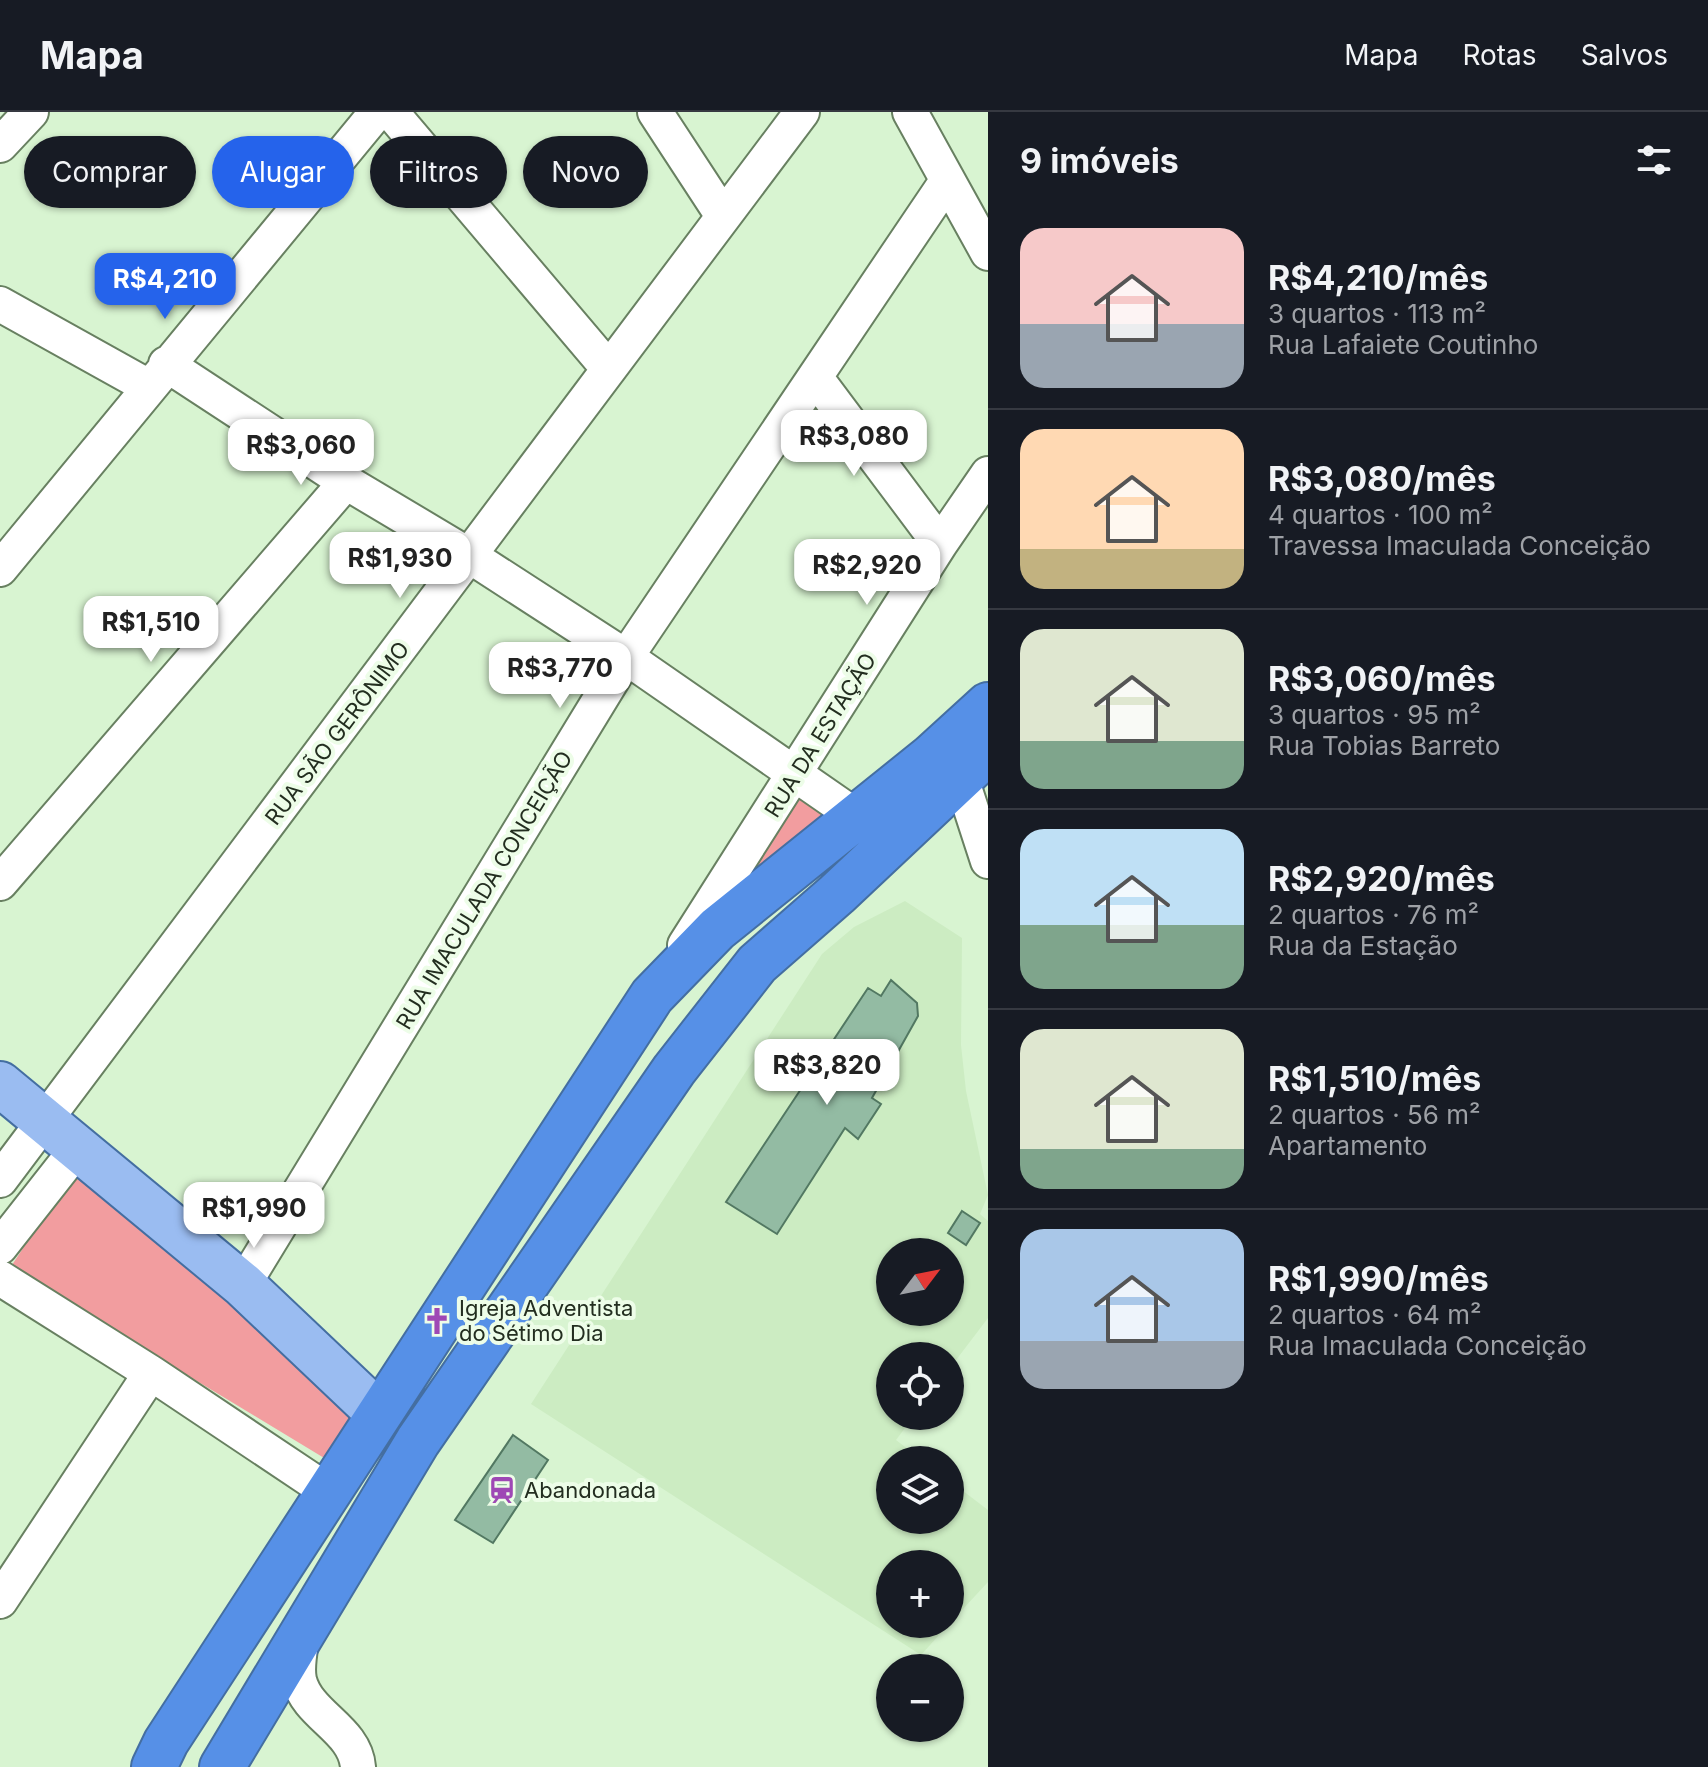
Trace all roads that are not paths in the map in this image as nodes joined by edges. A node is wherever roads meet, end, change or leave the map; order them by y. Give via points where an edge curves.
1 (31, 112) edge
2 (377, 112) edge
3 (391, 112) edge
4 (655, 112) edge
5 (802, 112) edge
6 (910, 112) edge
7 (0, 145) edge
8 (947, 181) junction
9 (723, 216) junction
10 (988, 253) edge
11 (0, 304) edge
12 (608, 368) junction
13 (158, 376) junction
14 (815, 377) junction
15 (988, 474) edge
16 (346, 482) junction
17 (940, 544) junction
18 (470, 556) junction
19 (0, 569) edge
20 (626, 657) junction
21 (988, 705) edge
22 (975, 765) edge
23 (797, 774) junction
24 (857, 817) junction
25 (988, 861) edge
26 (0, 883) edge
27 (652, 996) junction
28 (0, 1084) edge
29 (43, 1122) junction
30 (77, 1149) junction
31 (0, 1180) edge
32 (0, 1247) edge
33 (0, 1278) edge
34 (243, 1285) junction
35 (151, 1373) junction
36 (378, 1413) junction
37 (329, 1492) junction
38 (0, 1601) edge
39 (303, 1632) junction
40 (157, 1759) edge
41 (222, 1767) edge
42 (358, 1767) edge

1 - 7 street
2 - 13 street
3 - 12 street
4 - 9 street
5 - 9 street, RUA SÃO GERÔNIMO
6 - 8 street
8 - 10 street
8 - 14 street, RUA IMACULADA CONCEIÇÃO
9 - 12 street, RUA SÃO GERÔNIMO
11 - 13 street
12 - 18 street, RUA SÃO GERÔNIMO
13 - 16 street
13 - 19 street
14 - 17 street
14 - 20 street, RUA IMACULADA CONCEIÇÃO
15 - 17 street, RUA DA ESTAÇÃO
16 - 18 street
16 - 26 street
17 - 23 street, RUA DA ESTAÇÃO
18 - 20 street
18 - 29 street, RUA SÃO GERÔNIMO
20 - 23 street
20 - 34 street, RUA IMACULADA CONCEIÇÃO
21 - 24 highway
22 - 25 street
22 - 39 highway via 757,964 674,1070 418,1441
23 - 24 street
23 - 27 street, RUA DA ESTAÇÃO
24 - 27 highway via 717,929
27 - 36 highway
28 - 29 main road
29 - 30 main road
29 - 31 street, RUA SÃO GERÔNIMO
30 - 32 street
30 - 34 main road
33 - 35 street
34 - 36 main road
35 - 37 street
35 - 38 street
36 - 37 highway
37 - 40 highway
39 - 41 highway
39 - 42 street via 299,1682 348,1739

